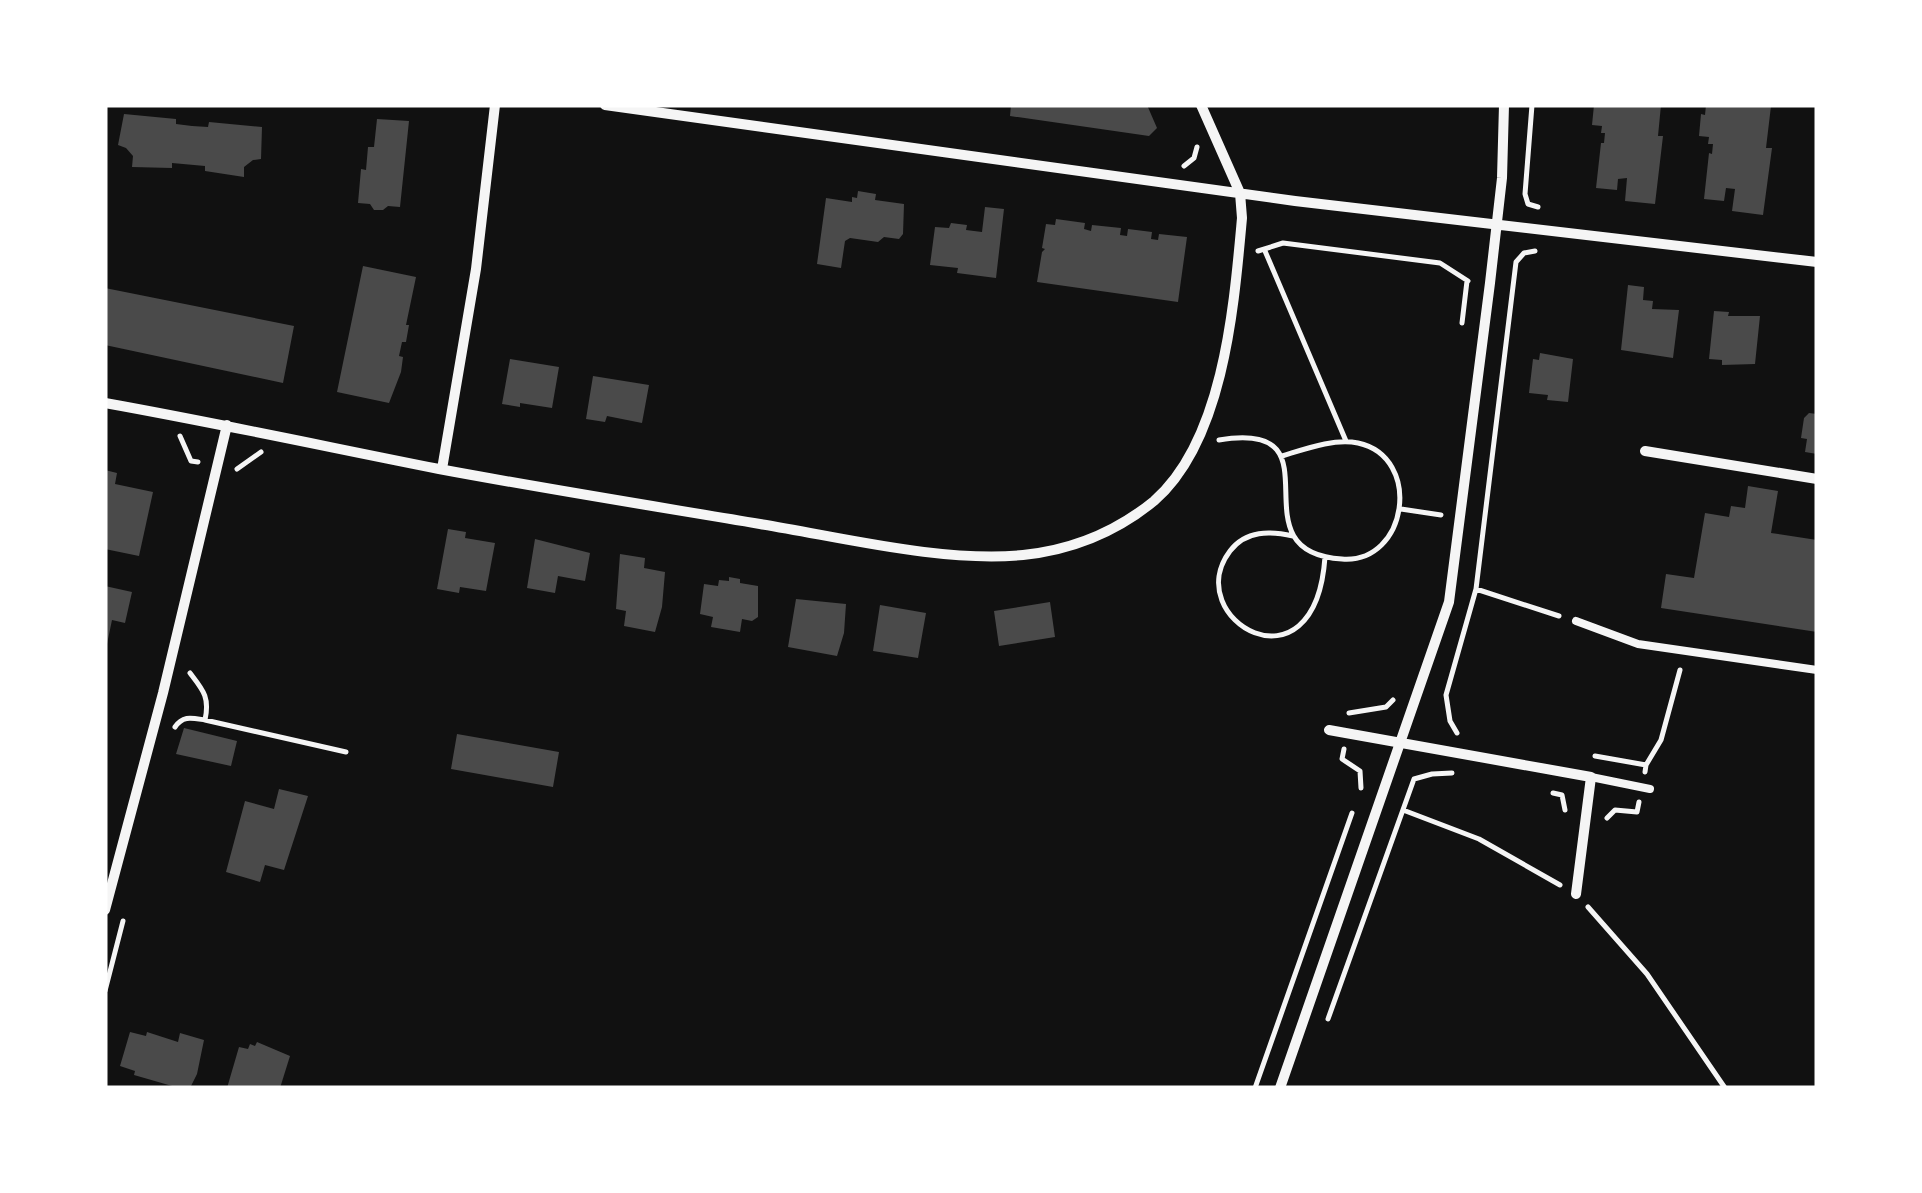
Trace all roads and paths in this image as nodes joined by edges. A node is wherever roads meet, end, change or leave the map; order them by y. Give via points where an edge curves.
1 (495, 105) edge
2 (605, 105) edge
3 (1202, 105) edge
4 (1504, 105) edge
5 (1532, 105) edge
6 (1195, 138) dead end
7 (1186, 185) junction
8 (1240, 193) junction
9 (1542, 218) dead end
10 (1496, 225) junction
11 (1253, 250) dead end
12 (1265, 250) junction
13 (1817, 262) edge
14 (1467, 281) junction
15 (1476, 282) dead end
16 (1462, 327) dead end
17 (105, 403) edge
18 (227, 425) junction
19 (1224, 426) dead end
20 (179, 434) dead end
21 (1218, 440) junction
22 (1347, 442) junction
23 (1645, 451) dead end
24 (1213, 453) dead end
25 (1282, 456) junction
26 (192, 461) dead end
27 (442, 470) junction
28 (1817, 479) edge
29 (1442, 502) dead end
30 (1401, 509) junction
31 (1441, 515) junction
32 (1439, 530) dead end
33 (1293, 536) junction
34 (1326, 556) junction
35 (1476, 590) dead end
36 (1576, 621) joint
37 (1685, 651) junction
38 (1817, 670) edge
39 (1396, 698) dead end
40 (205, 720) dead end
41 (1329, 730) dead end
42 (1346, 732) junction
43 (1400, 742) junction
44 (346, 752) dead end
45 (1646, 765) dead end
46 (1591, 777) junction
47 (1650, 789) dead end
48 (1359, 792) dead end
49 (1353, 809) dead end
50 (1403, 810) dead end
51 (1576, 894) junction
52 (106, 901) edge
53 (1255, 1088) edge
54 (1280, 1088) edge
55 (1725, 1088) edge

1 - 27 street
2 - 7 street
3 - 8 street
4 - 10 street
5 - 9 path via 1525,194 1528,204 1543,208
6 - 7 path via 1194,158 1182,168
7 - 8 street
8 - 10 street
8 - 27 street via 1220,377 1197,444 1177,478 1151,503 1084,542 1021,555 961,554
10 - 13 street
10 - 43 street via 1449,602
11 - 12 path
12 - 14 path via 1283,244 1440,262
12 - 22 path
14 - 15 path
14 - 16 path
17 - 18 street
18 - 27 street
18 - 52 street
19 - 21 path
20 - 26 path
21 - 24 path
21 - 25 path via 1264,438
22 - 25 path
22 - 30 path via 1374,449 1390,465
23 - 28 street
25 - 33 path
29 - 31 path
30 - 31 path
30 - 34 path via 1388,538 1370,552 1349,560
31 - 32 path
33 - 34 path
33 - 34 path via 1251,535 1223,563 1222,603 1244,629 1274,635 1304,622 1318,603
35 - 36 path
36 - 37 lane via 1617,639
37 - 38 lane
37 - 45 path via 1661,740
39 - 42 path via 1386,707 1350,711
40 - 44 path
41 - 42 street
42 - 43 street
42 - 48 path via 1342,759 1360,772
43 - 46 street
43 - 54 street
46 - 47 lane
46 - 51 street
49 - 53 path
50 - 51 path via 1479,839
51 - 55 path via 1647,974

